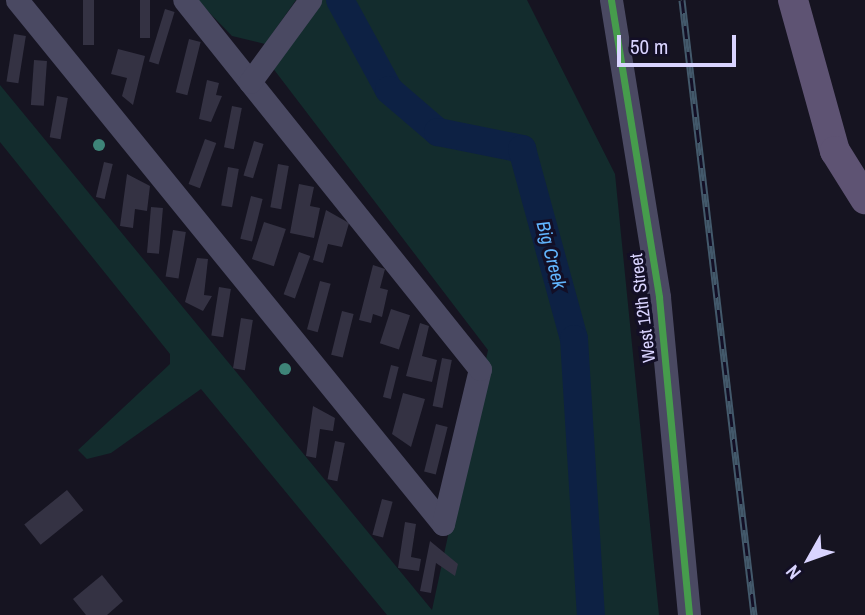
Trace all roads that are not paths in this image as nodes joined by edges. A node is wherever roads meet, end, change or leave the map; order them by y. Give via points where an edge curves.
1 (17, 0) edge
2 (184, 0) edge
3 (310, 0) edge
4 (611, 0) edge
5 (793, 0) edge
6 (250, 82) junction
7 (865, 199) edge
8 (689, 615) edge

1 - 6 street via 443,524 480,369
2 - 6 street
3 - 6 street
4 - 8 street, West 12th Street via 659,297
5 - 7 main road via 835,151

